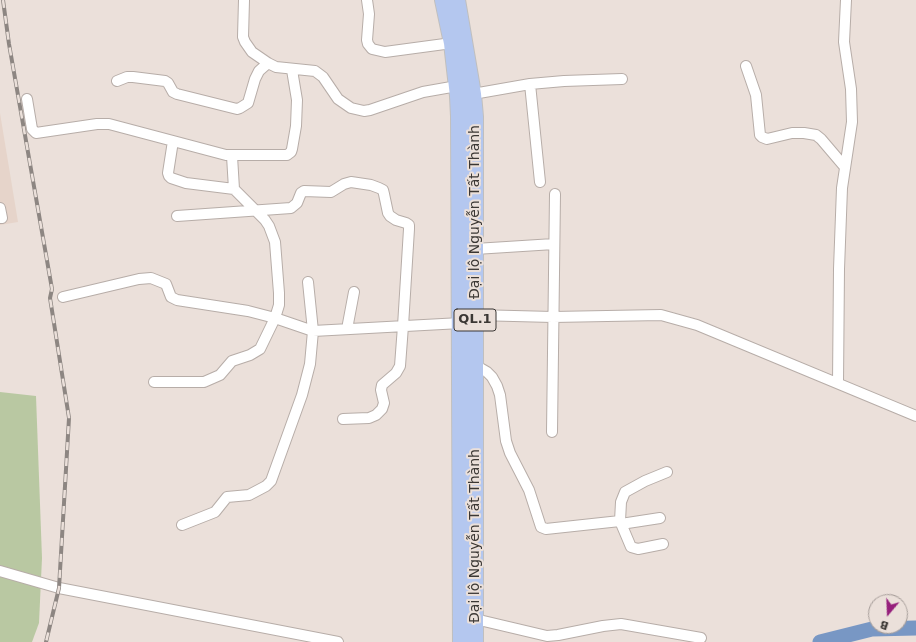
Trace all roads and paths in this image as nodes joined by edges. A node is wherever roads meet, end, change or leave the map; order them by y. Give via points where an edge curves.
1 (244, 0) edge
2 (367, 0) edge
3 (443, 0) edge
4 (457, 0) edge
5 (846, 0) edge
6 (452, 43) junction
7 (268, 64) junction
8 (746, 66) dead end
9 (292, 70) junction
10 (622, 79) dead end
11 (117, 82) dead end
12 (530, 84) junction
13 (463, 92) junction
14 (27, 99) dead end
15 (174, 141) junction
16 (232, 156) junction
17 (844, 166) junction
18 (540, 182) dead end
19 (234, 189) junction
20 (555, 194) dead end
21 (0, 208) edge
22 (255, 211) junction
23 (177, 216) dead end
24 (0, 218) edge
25 (554, 244) junction
26 (475, 250) junction
27 (308, 282) dead end
28 (354, 292) dead end
29 (63, 297) dead end
30 (465, 317) junction
31 (553, 317) junction
32 (275, 318) junction
33 (403, 326) junction
34 (347, 329) junction
35 (313, 331) junction
36 (475, 364) junction
37 (154, 382) dead end
38 (838, 382) junction
39 (916, 416) edge
40 (342, 419) dead end
41 (552, 432) dead end
42 (668, 472) dead end
43 (660, 518) dead end
44 (620, 523) junction
45 (182, 525) dead end
46 (664, 544) dead end
47 (0, 571) edge
48 (475, 619) junction
49 (701, 638) dead end
50 (338, 642) edge
51 (461, 642) edge
52 (475, 642) edge

1 - 7 street via 243,37 252,52
2 - 6 street via 367,40 372,49 392,52
3 - 6 main road, Đại lộ Nguyễn Tất Thành / QL.1
4 - 13 main road, Đại lộ Nguyễn Tất Thành / QL.1
5 - 17 street via 844,42 851,89 852,122
6 - 13 main road, Đại lộ Nguyễn Tất Thành / QL.1
7 - 9 street
7 - 11 street via 259,71 248,103 237,109 177,94 165,81 127,77
8 - 17 street via 756,95 760,135 767,139 804,132 816,135
9 - 13 street via 315,71 323,77 344,104 364,111 423,92
9 - 16 street via 297,112 291,152
10 - 12 street
12 - 13 street
12 - 18 street
13 - 26 main road, Đại lộ Nguyễn Tất Thành / QL.1 via 475,117
13 - 30 main road, Đại lộ Nguyễn Tất Thành / QL.1
14 - 15 street via 32,129 36,133 109,124
15 - 16 street
15 - 19 street via 168,176 186,183
16 - 19 street
17 - 38 street via 839,269
19 - 22 street
20 - 25 street
21 - 24 street
22 - 23 street
22 - 32 street via 269,226 276,242 280,293
22 - 33 street via 291,208 304,191 331,192 351,182 382,190 392,219 409,225
25 - 26 street
25 - 31 street
26 - 30 main road, Đại lộ Nguyễn Tất Thành / QL.1
27 - 35 street
28 - 34 street
29 - 32 street via 151,278 166,284 171,297 177,300 248,311
30 - 31 street
30 - 33 street
30 - 36 main road, Đại lộ Nguyễn Tất Thành / QL.1
30 - 51 main road, Đại lộ Nguyễn Tất Thành / QL.1
31 - 38 street via 661,315 704,327
31 - 41 street
32 - 35 street
32 - 37 street via 260,349 250,356 232,360 220,374 204,382
33 - 34 street
33 - 40 street via 400,366 382,385 382,409 369,418
34 - 35 street
35 - 45 street via 305,384 271,481 249,495 227,497 215,512
36 - 44 street via 492,377 497,386 506,441 529,490 541,527 546,529
36 - 48 main road, Đại lộ Nguyễn Tất Thành / QL.1
38 - 39 street
42 - 44 street via 625,492 621,502
43 - 44 street
44 - 46 street via 633,548
47 - 50 street via 59,588
48 - 49 street via 548,636 621,624
48 - 52 main road, Đại lộ Nguyễn Tất Thành / QL.1

